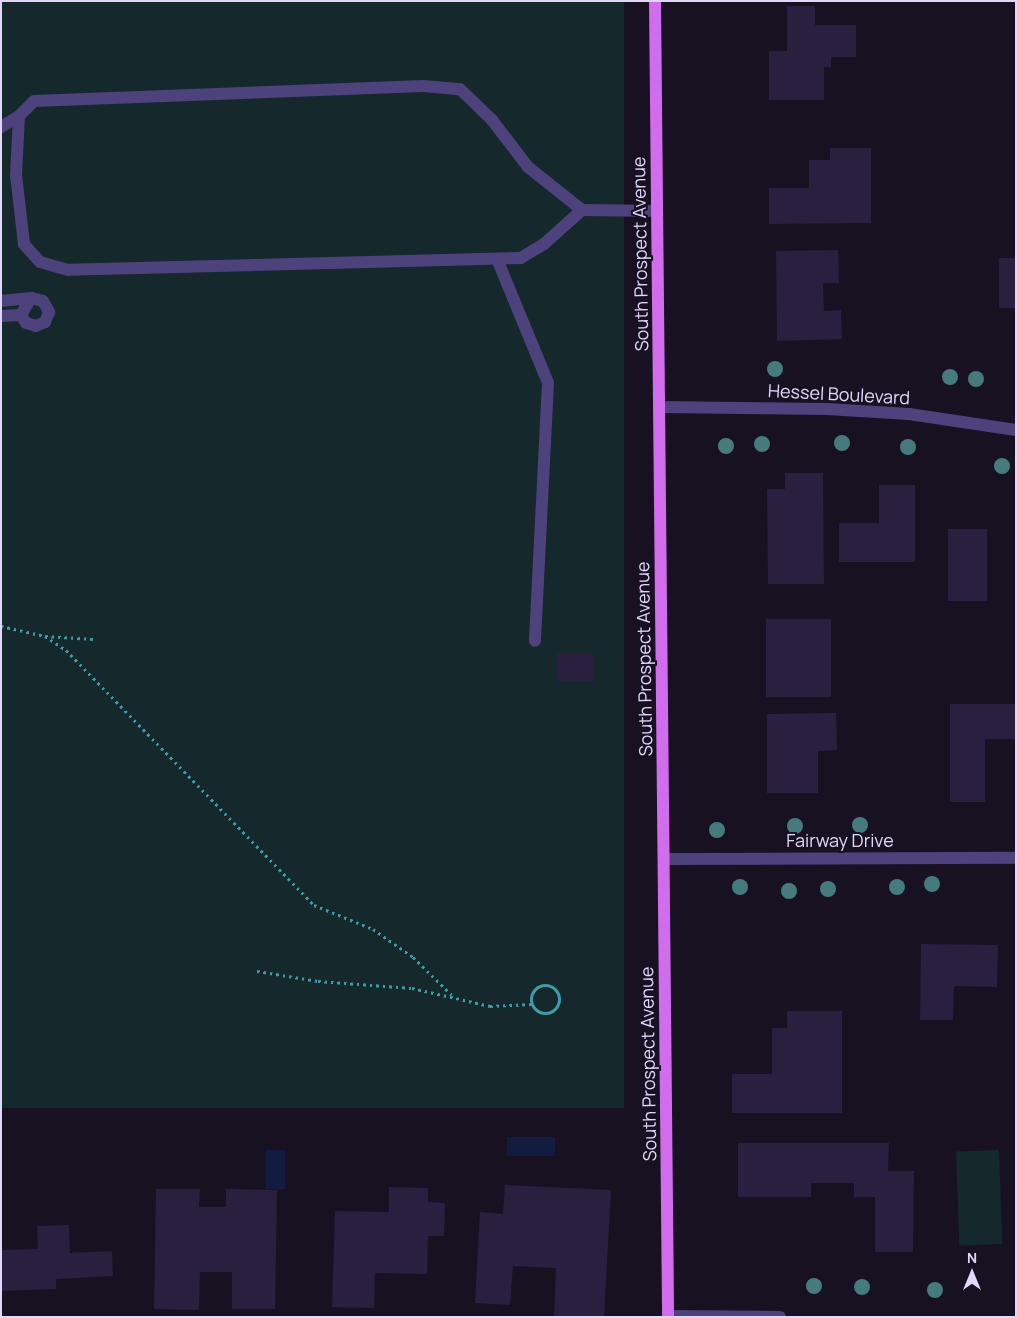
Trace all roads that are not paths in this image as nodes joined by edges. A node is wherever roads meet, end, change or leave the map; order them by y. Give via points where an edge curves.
1 (655, 1) edge
2 (19, 116) junction
3 (1, 127) edge
4 (582, 210) junction
5 (657, 211) junction
6 (497, 259) junction
7 (31, 298) junction
8 (1, 301) edge
9 (21, 315) junction
10 (1, 316) edge
11 (659, 407) junction
12 (1016, 430) edge
13 (535, 641) dead end
14 (664, 858) junction
15 (1016, 858) edge
16 (668, 1316) edge
17 (780, 1317) edge

1 - 5 main road, South Prospect Avenue
2 - 3 street
2 - 4 street via 34,101 422,86 460,89 492,120 528,167
2 - 6 street via 16,176 24,244 40,262 68,270
4 - 5 street
4 - 6 street via 544,244 521,258
5 - 11 main road, South Prospect Avenue
6 - 13 street via 548,383
7 - 8 street
7 - 9 street
7 - 9 street via 43,302 49,312 45,322 36,326 26,322
9 - 10 street
11 - 12 street, Hessel Boulevard via 827,409 909,414
11 - 14 main road, South Prospect Avenue
14 - 15 street, Fairway Drive
14 - 16 main road, South Prospect Avenue
16 - 17 street

